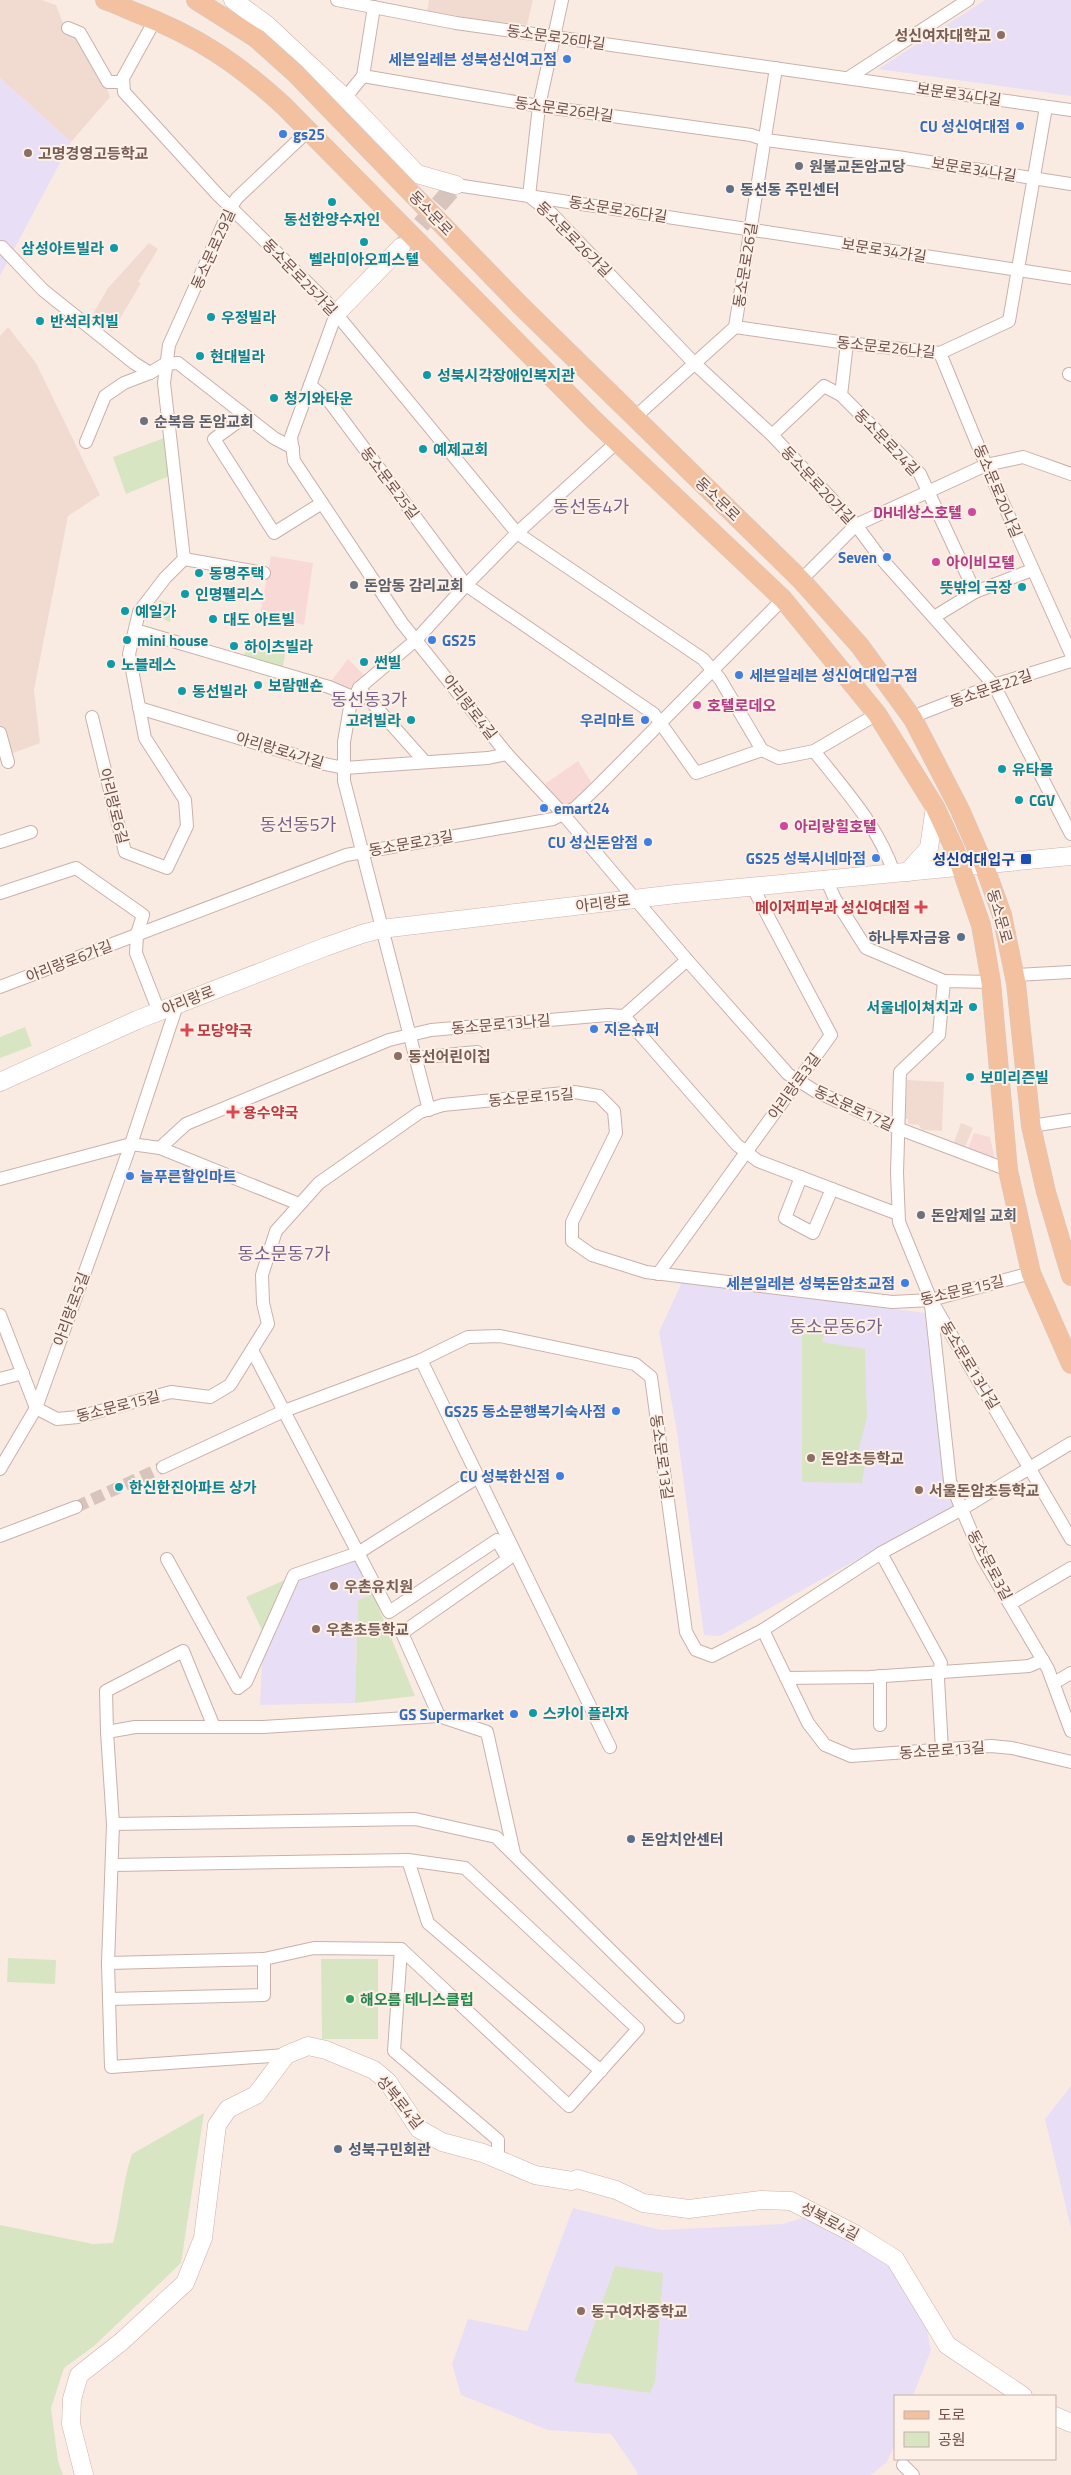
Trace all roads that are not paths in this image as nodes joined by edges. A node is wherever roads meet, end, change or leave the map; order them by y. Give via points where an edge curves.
1 (105, 0) edge
2 (196, 0) edge
3 (233, 0) edge
4 (337, 0) edge
5 (562, 0) edge
6 (968, 0) edge
7 (374, 7) junction
8 (155, 20) junction
9 (68, 28) dead end
10 (554, 37) junction
11 (776, 68) junction
12 (363, 76) junction
13 (848, 78) junction
14 (123, 82) junction
15 (345, 98) junction
16 (539, 106) junction
17 (1046, 107) junction
18 (1071, 110) edge
19 (309, 130) junction
20 (766, 140) junction
21 (1033, 178) junction
22 (1071, 184) edge
23 (456, 185) joint
24 (529, 196) junction
25 (231, 207) junction
26 (751, 230) junction
27 (2, 247) dead end
28 (401, 247) tunnel mouth
29 (1017, 270) junction
30 (1071, 278) edge
31 (336, 314) junction
32 (735, 327) junction
33 (847, 344) junction
34 (940, 353) junction
35 (694, 362) junction
36 (165, 364) junction
37 (150, 373) junction
38 (310, 385) junction
39 (841, 395) junction
40 (246, 416) junction
41 (634, 418) junction
42 (772, 435) junction
43 (86, 442) dead end
44 (617, 442) junction
45 (293, 448) junction
46 (986, 465) junction
47 (1071, 474) edge
48 (928, 492) junction
49 (322, 503) junction
50 (856, 525) junction
51 (518, 533) junction
52 (184, 559) junction
53 (1032, 570) junction
54 (264, 573) dead end
55 (801, 580) junction
56 (466, 585) junction
57 (975, 592) junction
58 (783, 599) junction
59 (934, 617) junction
60 (135, 630) junction
61 (417, 639) junction
62 (1071, 654) edge
63 (1071, 661) edge
64 (712, 670) junction
65 (994, 685) junction
66 (357, 693) junction
67 (140, 708) junction
68 (876, 714) junction
69 (92, 717) dead end
70 (913, 719) junction
71 (660, 723) junction
72 (4, 731) edge
73 (762, 750) junction
74 (814, 751) junction
75 (507, 754) junction
76 (9, 762) edge
77 (424, 762) junction
78 (344, 768) junction
79 (935, 807) junction
80 (563, 814) junction
81 (31, 832) dead end
82 (1071, 834) edge
83 (0, 842) edge
84 (361, 852) junction
85 (1071, 856) edge
86 (984, 865) junction
87 (961, 867) junction
88 (901, 873) junction
89 (826, 879) junction
90 (752, 886) junction
91 (0, 893) edge
92 (634, 899) junction
93 (381, 929) junction
94 (137, 934) junction
95 (687, 960) junction
96 (1071, 972) edge
97 (1015, 975) junction
98 (944, 981) junction
99 (991, 982) junction
100 (0, 987) edge
101 (177, 1005) junction
102 (158, 1012) junction
103 (624, 1016) junction
104 (408, 1035) junction
105 (478, 1052) dead end
106 (414, 1058) junction
107 (798, 1080) junction
108 (0, 1082) edge
109 (429, 1110) junction
110 (1071, 1120) edge
111 (1031, 1126) junction
112 (897, 1128) junction
113 (131, 1144) junction
114 (160, 1148) junction
115 (745, 1152) junction
116 (1008, 1170) junction
117 (801, 1177) junction
118 (0, 1179) edge
119 (832, 1189) junction
120 (299, 1204) junction
121 (898, 1214) junction
122 (1031, 1273) junction
123 (658, 1274) junction
124 (1071, 1276) edge
125 (931, 1300) junction
126 (0, 1315) edge
127 (252, 1350) junction
128 (421, 1360) junction
129 (1071, 1364) edge
130 (22, 1373) junction
131 (0, 1379) edge
132 (36, 1408) junction
133 (284, 1411) junction
134 (1071, 1443) edge
135 (163, 1467) tunnel mouth
136 (1030, 1468) junction
137 (0, 1469) edge
138 (478, 1478) junction
139 (76, 1507) tunnel mouth
140 (962, 1508) junction
141 (0, 1536) edge
142 (1071, 1539) edge
143 (358, 1553) junction
144 (881, 1553) junction
145 (167, 1559) dead end
146 (1071, 1568) edge
147 (1010, 1604) junction
148 (762, 1630) junction
149 (1043, 1660) junction
150 (939, 1672) junction
151 (1071, 1673) edge
152 (880, 1676) junction
153 (786, 1678) junction
154 (1054, 1683) junction
155 (439, 1716) junction
156 (880, 1725) dead end
157 (214, 1726) junction
158 (1071, 1731) edge
159 (107, 1732) junction
160 (610, 1747) dead end
161 (942, 1750) junction
162 (1071, 1762) edge
163 (113, 1824) junction
164 (514, 1853) junction
165 (408, 1860) junction
166 (113, 1865) junction
167 (401, 1949) junction
168 (264, 1959) junction
169 (108, 1963) junction
170 (109, 1999) junction
171 (678, 2017) dead end
172 (286, 2055) junction
173 (600, 2071) junction
174 (498, 2159) junction
175 (1022, 2395) edge
176 (1056, 2416) edge
177 (1071, 2423) edge
178 (903, 2465) dead end
179 (84, 2475) edge
180 (913, 2475) edge

1 - 8 main road, 동소문로
2 - 41 main road, 동소문로, bridge via 256,38 295,74
3 - 15 street via 267,24
4 - 7 street, 동소문로26마길
5 - 10 street, 동소문로26가길
6 - 13 street
7 - 10 street, 동소문로26마길
7 - 12 street
8 - 14 street
8 - 19 main road, 동소문로 via 211,48 247,73
9 - 14 street via 80,33 108,82
10 - 11 street, 동소문로26마길
10 - 16 street, 동소문로26가길
11 - 13 street, 보문로34다길
11 - 20 street, 동소문로26길
12 - 15 street
12 - 16 street, 동소문로26라길
13 - 17 street, 보문로34다길
14 - 25 street, 동소문로25가길 via 124,92
15 - 23 street via 417,174
16 - 20 street, 동소문로26라길 via 752,135
16 - 24 street, 동소문로26가길
17 - 18 street, 보문로34다길
17 - 21 street, 보문로34나길
19 - 25 street, 동소문로29길
19 - 44 main road, 동소문로
20 - 21 street, 보문로34나길
20 - 26 street, 동소문로26길
21 - 22 street, 보문로34나길
21 - 29 street
23 - 24 street, 동소문로26다길
24 - 26 street, 동소문로26다길
24 - 35 street, 동소문로26가길 via 552,214
25 - 31 street, 동소문로25가길
25 - 36 street, 동소문로29길 via 169,345
26 - 29 street, 보문로34가길
26 - 32 street, 동소문로26길
27 - 37 street via 48,295
28 - 31 street, 아리랑로4길
29 - 30 street, 보문로34가길
29 - 34 street, 동소문로26나길 via 1009,321
31 - 38 street, 아리랑로4길
31 - 51 street, 동소문로25가길
32 - 33 street, 동소문로26나길
32 - 35 street, 동소문로26길
33 - 34 street, 동소문로26나길
33 - 39 street
34 - 46 street, 동소문로20나길
35 - 41 street, 동소문로26길
35 - 42 street, 동소문로20가길
36 - 37 street
36 - 40 street via 178,363
36 - 52 street, 동소문로29길 via 164,383
37 - 43 street via 124,383 105,396
38 - 45 street, 아리랑로4길 via 291,437
38 - 56 street, 동소문로25길 via 329,401
39 - 42 street via 824,386
39 - 48 street, 동소문로24길 via 920,474
40 - 45 street
40 - 49 street via 214,439 274,533
41 - 55 main road, 동소문로
42 - 50 street, 동소문로20가길
44 - 51 street
44 - 58 main road, 동소문로
45 - 49 street, 아리랑로4길 via 294,461
46 - 47 street, 동소문로24길 via 1024,456
46 - 48 street, 동소문로24길
46 - 53 street, 동소문로20나길
48 - 50 street, 동소문로24길
48 - 57 street, 동소문로24길
49 - 61 street, 아리랑로4길 via 402,623
50 - 55 street, 동소문로24길
50 - 59 street, 동소문로20가길 via 879,556
51 - 56 street
51 - 64 street via 703,659
52 - 54 street
52 - 60 street via 139,612
53 - 57 street
53 - 62 street, 동소문로20나길
55 - 70 main road, 동소문로 via 860,646
56 - 61 street
56 - 71 street via 654,714
57 - 59 street
58 - 64 street, 동소문로23길
58 - 68 main road, 동소문로
59 - 65 street, 동소문로20가길
60 - 66 street
60 - 67 street via 129,654
61 - 66 street
61 - 75 street, 아리랑로4길
63 - 65 street, 동소문로22길
64 - 71 street, 동소문로23길
64 - 73 street
65 - 70 street, 동소문로22길 via 922,712
65 - 82 street, 동소문로20가길
66 - 77 street
66 - 78 street via 350,707 344,742
67 - 69 street, 아리랑로6길 via 145,738 185,800 187,826 167,868 125,852
67 - 78 street, 아리랑로4가길
68 - 74 street
68 - 79 main road, 동소문로
70 - 86 main road, 동소문로
71 - 73 street via 696,773
71 - 80 street, 동소문로23길 via 597,787
72 - 76 street
73 - 74 street via 779,758
74 - 88 street via 862,812
75 - 77 street, 아리랑로4가길
75 - 80 street, 아리랑로4길
77 - 78 street, 아리랑로4가길
78 - 84 street via 344,781
79 - 87 main road, 동소문로
79 - 88 street via 929,848
80 - 84 street, 동소문로23길 via 553,819
80 - 92 street, 아리랑로4길
81 - 83 street
84 - 93 street
84 - 94 street, 동소문로23길
85 - 86 street, 아리랑로
86 - 87 street, 아리랑로
86 - 97 main road, 동소문로 via 1002,915
87 - 88 street, 아리랑로
87 - 99 main road, 동소문로 via 981,925
88 - 89 street, 아리랑로
89 - 90 street, 아리랑로
89 - 98 street via 866,948
90 - 92 street, 아리랑로
90 - 107 street, 아리랑로3길 via 832,1035
91 - 94 street via 76,868 143,915
92 - 93 street, 아리랑로
92 - 95 street, 동소문로17길
93 - 101 street, 아리랑로 via 325,947
93 - 104 street
94 - 100 street, 아리랑로6가길
94 - 102 street via 136,954
95 - 103 street
95 - 107 street, 동소문로17길 via 788,1074
96 - 97 street
97 - 111 main road, 동소문로
98 - 99 street
98 - 112 street via 938,1035 900,1072
99 - 116 main road, 동소문로
101 - 102 street, 아리랑로
101 - 113 street, 아리랑로5길
102 - 108 street, 아리랑로
103 - 104 street, 동소문로13나길 via 431,1030
103 - 115 street
104 - 106 street
104 - 114 street, 동소문로13나길 via 186,1124
105 - 106 street
106 - 109 street
107 - 112 street, 동소문로17길
107 - 115 street, 아리랑로3길
109 - 120 street, 동소문로15길 via 420,1112 320,1183
109 - 123 street, 동소문로15길 via 574,1092 599,1096 614,1110 616,1133 572,1222 572,1241 592,1255
110 - 111 street
111 - 124 main road, 동소문로 via 1046,1192
112 - 116 street, 동소문로17길
112 - 121 street
113 - 114 street
113 - 118 street
113 - 132 street, 아리랑로5길
114 - 120 street
115 - 117 street via 758,1161
115 - 123 street, 아리랑로3길
116 - 122 main road, 동소문로
117 - 119 street
117 - 119 street via 785,1218 813,1233
119 - 121 street
120 - 127 street, 동소문로15길 via 276,1231 262,1276 268,1324
121 - 125 street, 동소문로13나길
122 - 125 street, 동소문로15길
122 - 129 main road, 동소문로
123 - 125 street, 동소문로15길 via 892,1302
125 - 136 street, 동소문로13나길
125 - 140 street, 동소문로3길 via 950,1481
126 - 130 street
127 - 132 street, 동소문로15길 via 230,1385 210,1397 171,1392 78,1417 57,1419
127 - 133 street
128 - 133 street
128 - 138 street
128 - 148 street, 동소문로13길 via 468,1337 500,1336 635,1364 651,1377 686,1632 696,1650 712,1656
130 - 131 street
130 - 132 street
132 - 137 street, 아리랑로5길
133 - 135 street
133 - 143 street
134 - 136 street, 동소문로13길
136 - 140 street, 동소문로13길
136 - 142 street, 동소문로13나길
138 - 143 street
138 - 160 street
139 - 141 street
140 - 144 street, 동소문로13길
140 - 147 street, 동소문로3길 via 982,1557
143 - 145 street via 294,1575 246,1682 238,1688
143 - 155 street via 389,1612 497,1540 508,1559 402,1633
144 - 148 street, 동소문로13길
144 - 150 street via 941,1663
146 - 147 street
147 - 149 street, 동소문로3길
148 - 153 street, 동소문로13길
149 - 150 street via 1029,1666
149 - 154 street, 동소문로3길
150 - 152 street
150 - 161 street
151 - 154 street
152 - 153 street
152 - 156 street
153 - 161 street, 동소문로13길 via 808,1723 825,1745 851,1756
154 - 158 street, 동소문로3길
155 - 157 street
155 - 164 street via 487,1732
157 - 159 street via 135,1727
157 - 159 street via 183,1651 106,1692
159 - 163 street
161 - 162 street, 동소문로13길 via 991,1746
163 - 164 street via 414,1819 496,1837
163 - 166 street
164 - 171 street
165 - 166 street
165 - 173 street via 428,1923
165 - 173 street via 465,1868 638,2030
166 - 169 street
167 - 168 street via 314,1948
167 - 173 street via 569,2106
167 - 174 street via 394,2051 498,2140
168 - 169 street
168 - 170 street via 264,1995
169 - 170 street
170 - 172 street via 111,2067
172 - 174 street, 성북로4길 via 308,2046 374,2070 388,2082 419,2129 442,2142
172 - 179 street via 256,2095 228,2109 217,2125 203,2238 186,2283 80,2375 72,2399 70,2424
174 - 175 street, 성북로4길 via 535,2175 577,2179 616,2190 643,2203 689,2209 761,2200 791,2201 856,2234 896,2259 947,2345
176 - 177 street
178 - 180 street

